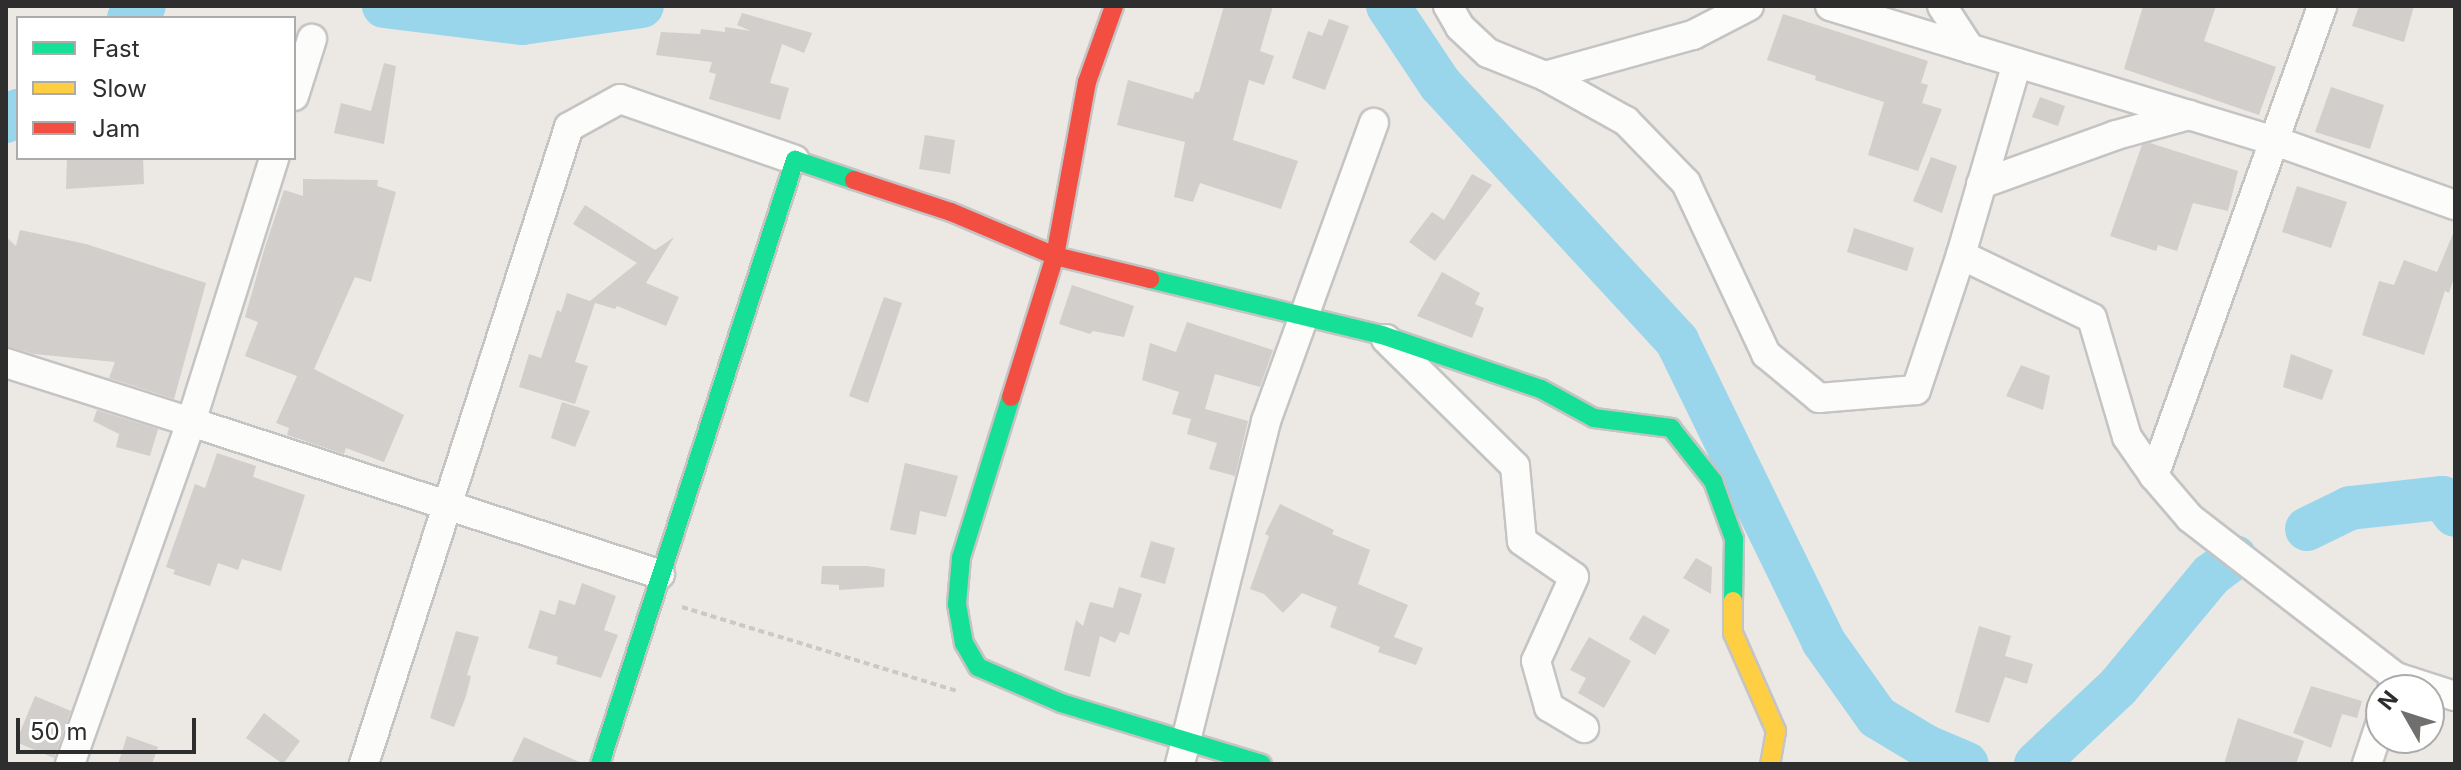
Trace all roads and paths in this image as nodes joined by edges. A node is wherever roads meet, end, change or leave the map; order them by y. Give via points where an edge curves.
1 (1114, 6) edge
2 (1448, 6) edge
3 (1749, 6) edge
4 (1830, 6) edge
5 (1942, 6) edge
6 (2322, 6) edge
7 (312, 39) dead end
8 (1970, 49) junction
9 (2017, 63) junction
10 (1545, 76) junction
11 (296, 90) edge
12 (2190, 115) junction
13 (1374, 123) dead end
14 (2275, 141) junction
15 (273, 160) edge
16 (795, 160) junction
17 (1981, 184) junction
18 (2455, 205) edge
19 (1961, 255) junction
20 (1055, 256) junction
21 (1303, 319) junction
22 (1382, 335) junction
23 (6, 363) edge
24 (191, 422) junction
25 (2154, 476) junction
26 (446, 505) junction
27 (657, 586) junction
28 (2383, 674) edge
29 (959, 691) dead end
30 (1584, 728) dead end
31 (1184, 752) edge
32 (70, 764) edge
33 (364, 764) edge
34 (600, 764) edge
35 (1262, 764) edge
36 (1770, 764) edge

1 - 20 street via 1087,82
2 - 10 street via 1460,27 1488,53
3 - 10 street via 1693,35
4 - 8 street
5 - 8 street
6 - 14 street
7 - 11 street
8 - 9 street
9 - 12 street
9 - 17 street
10 - 19 street via 1626,121 1686,183 1766,354 1819,398 1916,390
12 - 14 street
12 - 17 street via 2116,135
13 - 21 street
14 - 18 street
14 - 25 street
15 - 24 street
16 - 20 street via 951,212
16 - 26 street via 620,99 569,127
16 - 27 street
17 - 19 street
19 - 25 street via 2092,318 2127,437
20 - 21 street
20 - 31 street via 961,558 957,604 964,643 978,667
21 - 22 street
21 - 31 street via 1266,421
22 - 30 street via 1515,466 1522,541 1574,577 1536,661 1549,707
22 - 36 street via 1541,389 1594,418 1671,428 1713,481 1734,539 1733,633 1776,731
23 - 24 street
24 - 26 street
24 - 32 street
25 - 28 street via 2190,518
26 - 27 street
26 - 33 street
27 - 29 path
27 - 34 street
31 - 35 street

